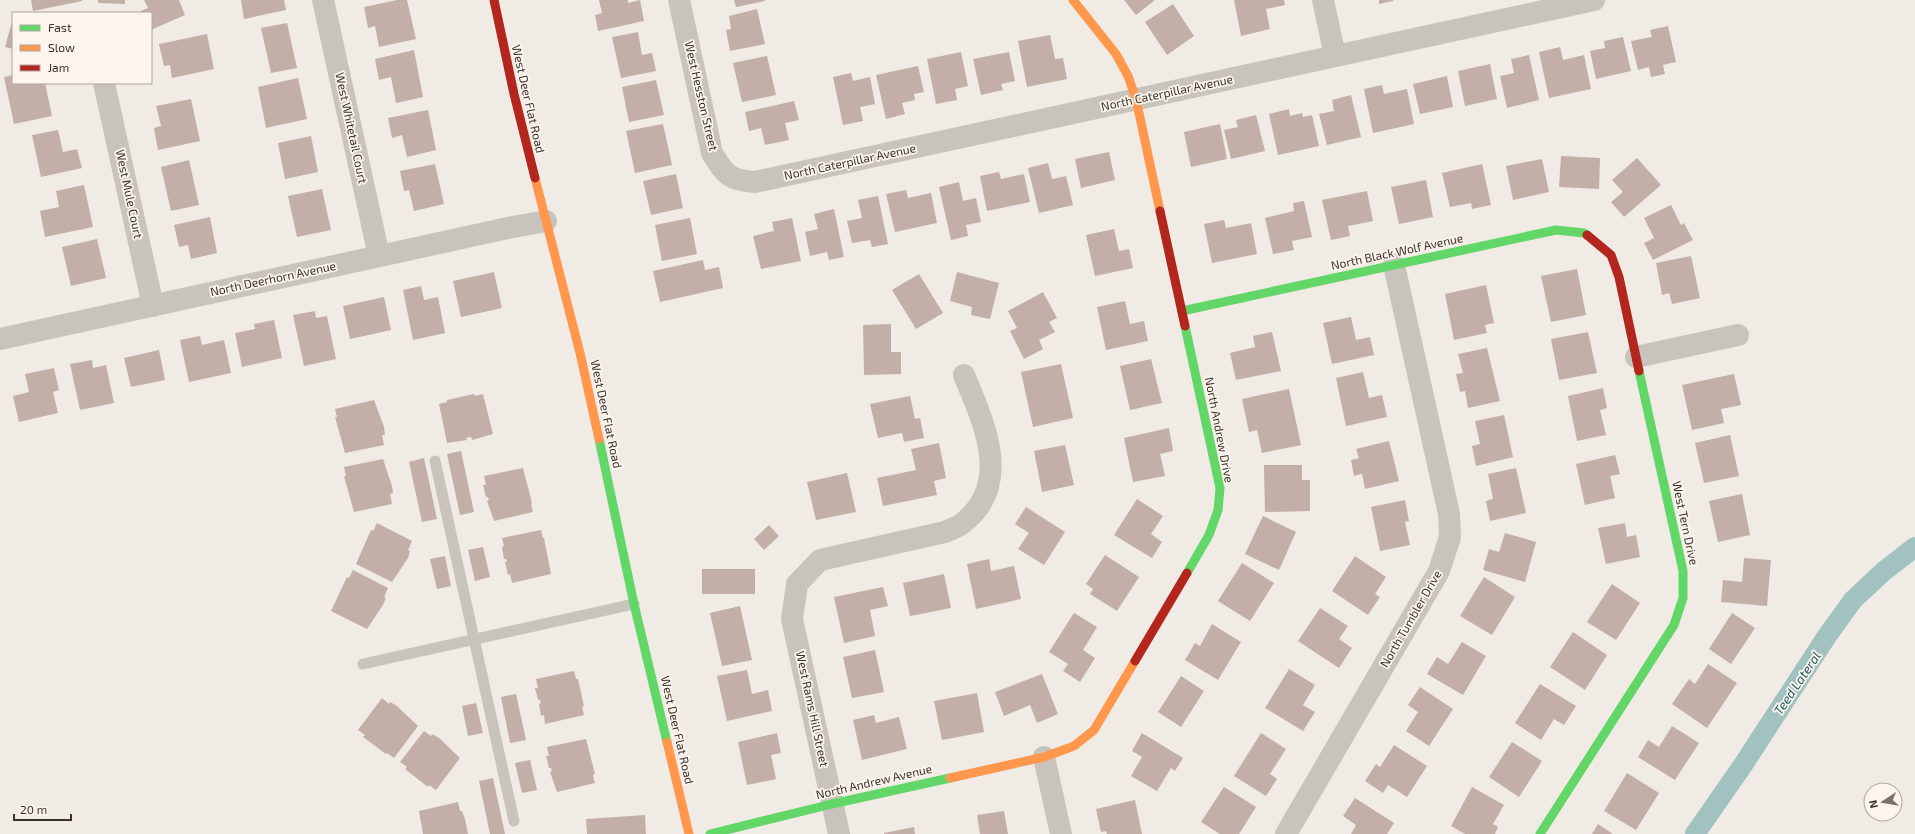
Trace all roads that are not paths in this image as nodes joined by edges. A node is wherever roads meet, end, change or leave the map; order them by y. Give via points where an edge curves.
1 (323, 0) edge
2 (494, 0) edge
3 (679, 0) edge
4 (1073, 0) edge
5 (1322, 0) edge
6 (1594, 0) edge
7 (1560, 4) edge
8 (1335, 56) junction
9 (104, 84) edge
10 (1136, 99) junction
11 (739, 181) joint
12 (546, 221) junction
13 (1611, 255) joint
14 (379, 256) junction
15 (1394, 265) junction
16 (153, 306) junction
17 (1182, 311) junction
18 (1738, 335) dead end
19 (0, 339) edge
20 (1636, 357) junction
21 (964, 375) dead end
22 (435, 461) dead end
23 (634, 604) junction
24 (475, 639) junction
25 (363, 664) dead end
26 (1044, 757) junction
27 (832, 804) junction
28 (514, 821) dead end
29 (689, 834) edge
30 (710, 834) edge
31 (839, 834) edge
32 (1061, 834) edge
33 (1286, 834) edge
34 (1540, 834) edge

1 - 14 street, West Whitetail Court
2 - 12 street, West Deer Flat Road via 514,94
3 - 11 street, West Hesston Street via 712,153 725,173
4 - 10 street, North Andrew Drive via 1116,54 1128,76
5 - 8 street
6 - 7 street, North Caterpillar Avenue
7 - 8 street, North Caterpillar Avenue
8 - 10 street, North Caterpillar Avenue
9 - 16 street, West Mule Court
10 - 11 street, North Caterpillar Avenue via 762,181
10 - 17 street, North Andrew Drive
12 - 14 street, North Deerhorn Avenue
12 - 23 street, West Deer Flat Road via 580,353
13 - 15 street, North Black Wolf Avenue via 1584,233 1556,230
13 - 20 street, West Tern Drive via 1619,277
14 - 16 street, North Deerhorn Avenue
15 - 17 street, North Black Wolf Avenue
15 - 33 street, North Tumbler Drive via 1449,514 1450,537 1439,571
16 - 19 street, North Deerhorn Avenue
17 - 26 street, North Andrew Drive via 1220,488 1218,510 1209,535 1094,730 1074,746
18 - 20 street
20 - 34 street, West Tern Drive via 1683,571 1683,598 1674,625
21 - 27 street, West Rams Hill Street via 982,420 992,462 990,486 978,509 963,523 945,532 820,560 797,584 792,619
22 - 24 lane
23 - 24 lane
23 - 29 street, West Deer Flat Road
24 - 25 lane
24 - 28 lane
26 - 27 street, North Andrew Avenue
26 - 32 street
27 - 30 street, North Andrew Avenue
27 - 31 street, West Rams Hill Street

